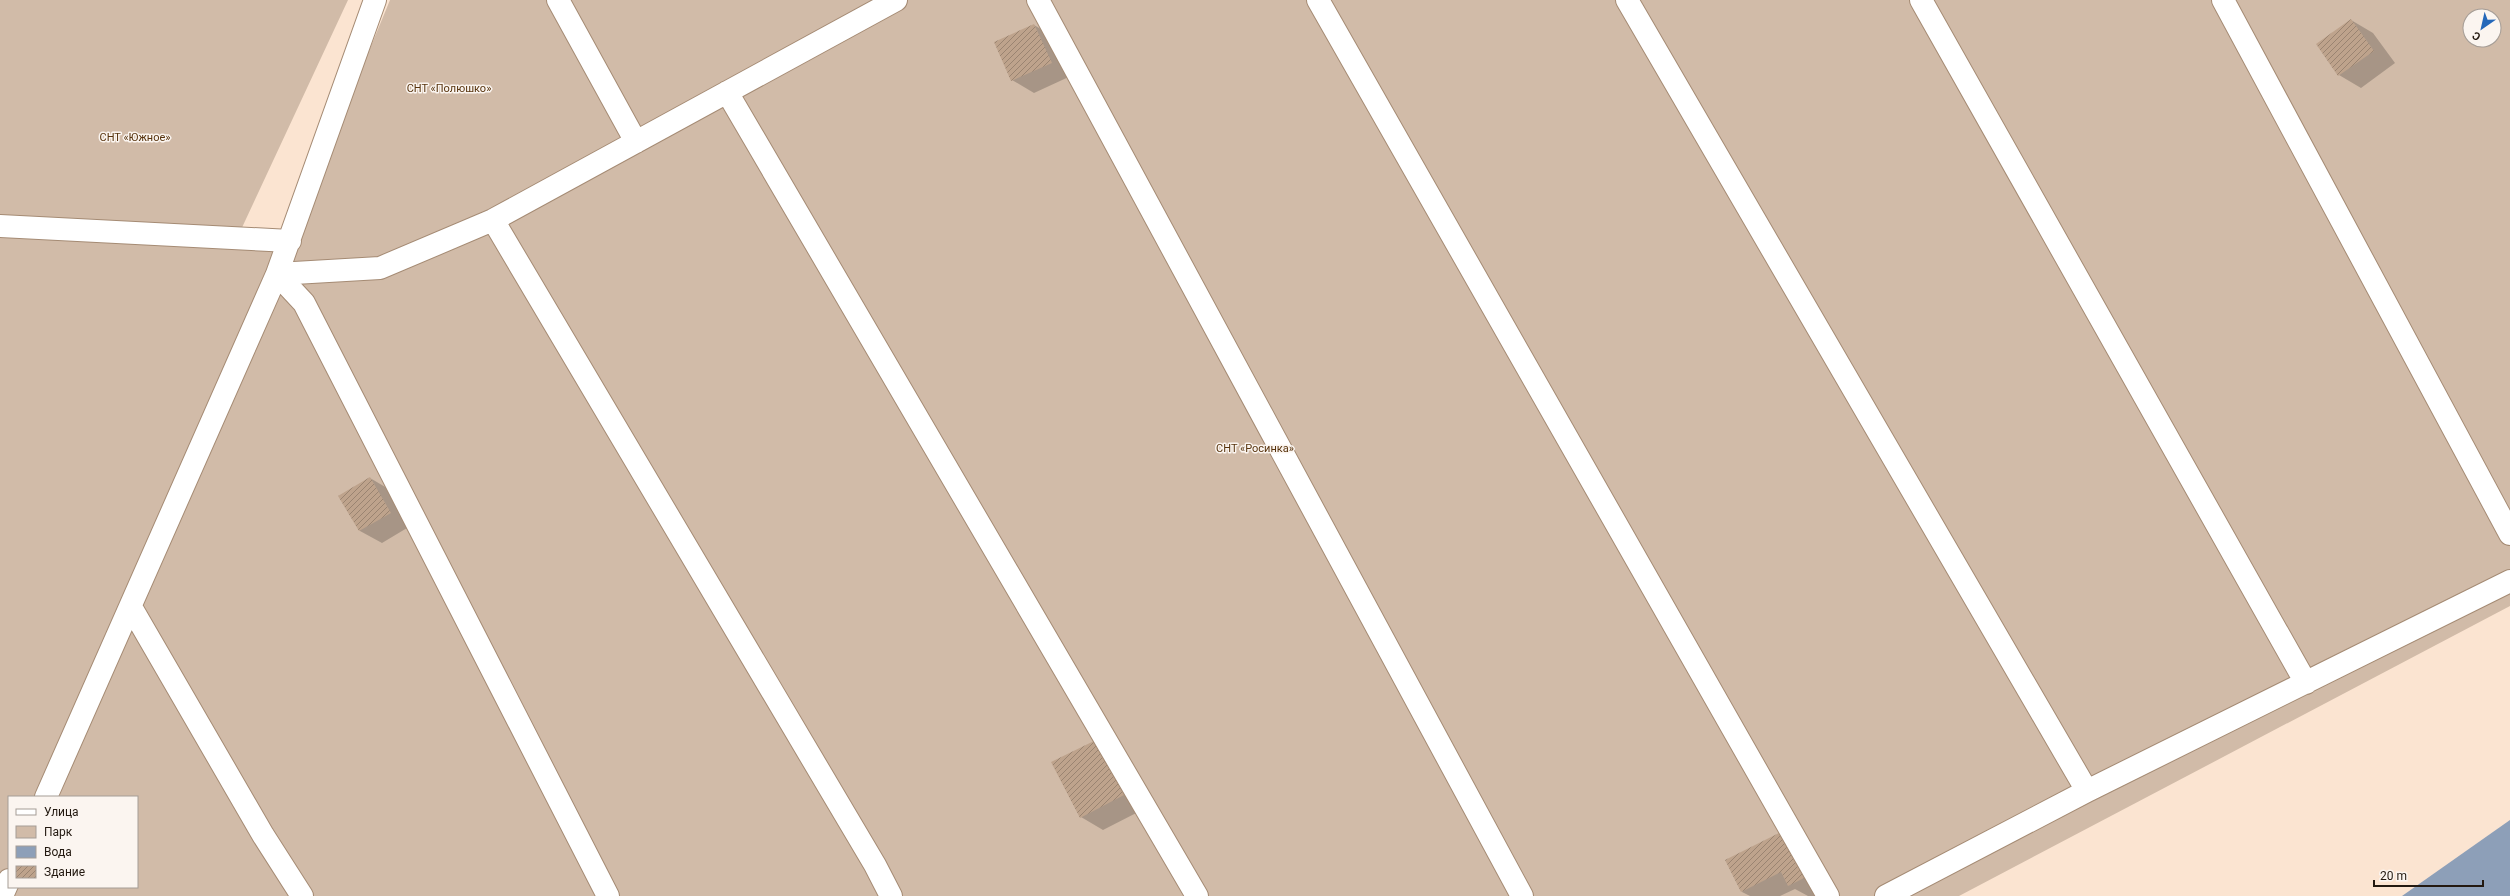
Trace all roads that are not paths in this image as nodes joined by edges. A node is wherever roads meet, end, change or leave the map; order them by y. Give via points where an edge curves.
1 (375, 0) edge
2 (558, 0) edge
3 (1038, 0) edge
4 (1318, 0) edge
5 (1627, 0) edge
6 (1921, 0) edge
7 (2223, 0) edge
8 (894, 1) edge
9 (727, 92) junction
10 (636, 142) junction
11 (493, 220) junction
12 (0, 226) edge
13 (290, 241) junction
14 (277, 274) junction
15 (2510, 534) edge
16 (2510, 581) edge
17 (131, 607) junction
18 (2306, 683) junction
19 (2088, 791) junction
20 (46, 796) edge
21 (8, 882) edge
22 (2, 896) edge
23 (302, 896) edge
24 (608, 896) edge
25 (891, 896) edge
26 (1197, 896) edge
27 (1522, 896) edge
28 (1828, 896) edge
29 (1886, 896) edge

1 - 13 street
2 - 10 street
3 - 27 street
4 - 28 street
5 - 19 street
6 - 18 street
7 - 15 street
8 - 9 street
9 - 10 street
9 - 26 street
10 - 11 street
11 - 14 street via 380,268
11 - 25 street via 867,851
12 - 13 street
13 - 14 street
14 - 17 street
14 - 24 street via 304,303
16 - 18 street
17 - 20 street
17 - 23 street via 263,835
18 - 19 street
19 - 29 street
21 - 22 street

